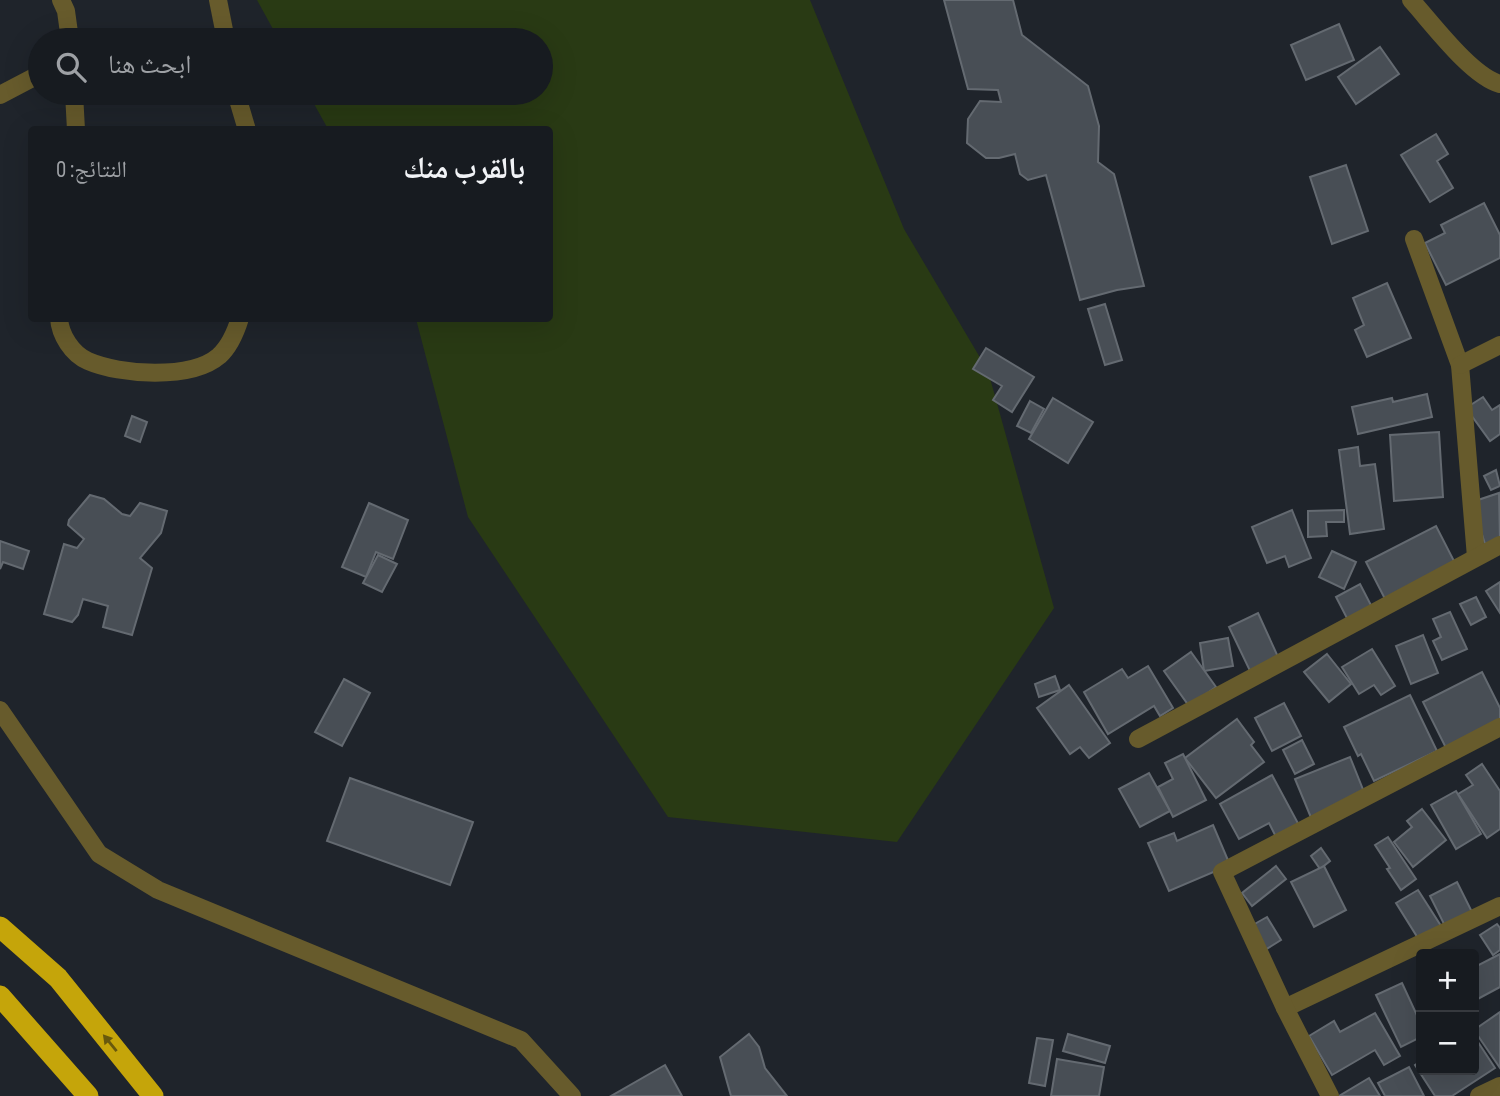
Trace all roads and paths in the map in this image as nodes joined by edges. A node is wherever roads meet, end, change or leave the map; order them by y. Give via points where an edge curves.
1 (61, 0) edge
2 (218, 0) edge
3 (1411, 0) edge
4 (68, 28) edge
5 (224, 28) edge
6 (28, 80) edge
7 (1500, 84) edge
8 (0, 95) edge
9 (75, 105) edge
10 (240, 105) edge
11 (76, 126) edge
12 (246, 126) edge
13 (1414, 239) dead end
14 (60, 322) edge
15 (239, 322) edge
16 (1500, 345) edge
17 (1460, 365) junction
18 (1500, 545) edge
19 (1476, 557) junction
20 (0, 710) edge
21 (1500, 727) edge
22 (1138, 739) dead end
23 (1500, 906) edge
24 (0, 928) edge
25 (0, 996) edge
26 (1286, 1008) junction
27 (1500, 1086) edge
28 (88, 1096) edge
29 (153, 1096) edge
30 (572, 1096) edge
31 (1330, 1096) edge
32 (1479, 1096) edge

1 - 4 street
2 - 5 street
3 - 7 street via 1462,57
6 - 8 street
9 - 11 street
10 - 12 street
13 - 17 street
14 - 15 street via 65,342 86,361 137,373 196,369 220,355
16 - 17 street
17 - 19 street
18 - 19 street
19 - 22 street
20 - 30 street via 99,854 158,890 521,1040
21 - 26 street via 1222,872
23 - 26 street
29 -> 24 highway via 58,978
25 - 28 highway
26 - 31 street
27 - 32 street

